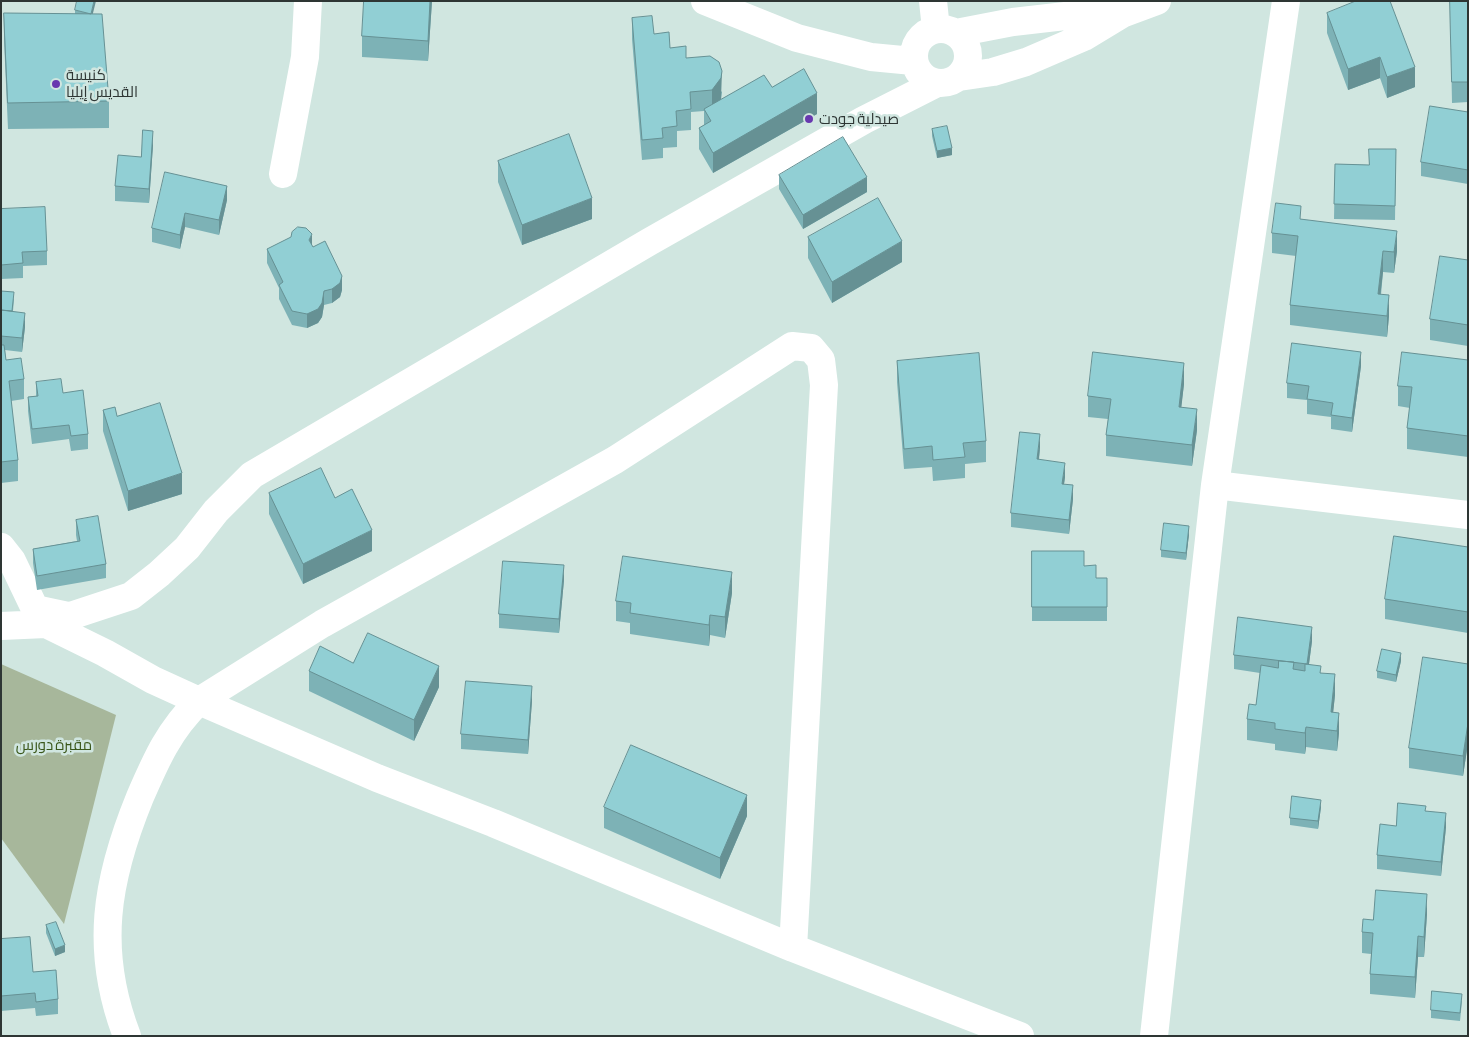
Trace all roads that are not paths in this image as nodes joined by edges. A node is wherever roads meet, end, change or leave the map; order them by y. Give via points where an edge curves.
1 (308, 1) edge
2 (705, 1) edge
3 (933, 1) edge
4 (1157, 1) edge
5 (1286, 1) edge
6 (1122, 14) junction
7 (946, 31) junction
8 (913, 61) junction
9 (947, 80) junction
10 (283, 174) dead end
11 (1216, 485) junction
12 (1468, 515) edge
13 (1, 547) edge
14 (57, 620) junction
15 (1, 626) edge
16 (199, 701) junction
17 (793, 948) junction
18 (127, 1036) edge
19 (1020, 1036) edge
20 (1154, 1036) edge

1 - 10 street via 304,57
2 - 8 street via 797,38 871,57
3 - 7 street
4 - 6 street
5 - 11 street
6 - 7 street via 1056,17
6 - 9 street via 1084,37 1026,62
7 - 8 street via 926,33 918,40
7 - 9 street via 964,42 968,51 964,72
8 - 9 street via 917,72 925,79
9 - 14 street via 864,120 649,242 252,476 216,511 187,548 131,596
11 - 12 street
11 - 20 street
13 - 14 street via 12,561 35,609
14 - 15 street
14 - 16 street via 105,653
16 - 17 street via 377,778
16 - 17 street via 322,624 615,460 792,346 811,348 821,360 824,385
16 - 18 street via 179,722 156,759 116,865 107,916 107,960 117,1009
17 - 19 street

